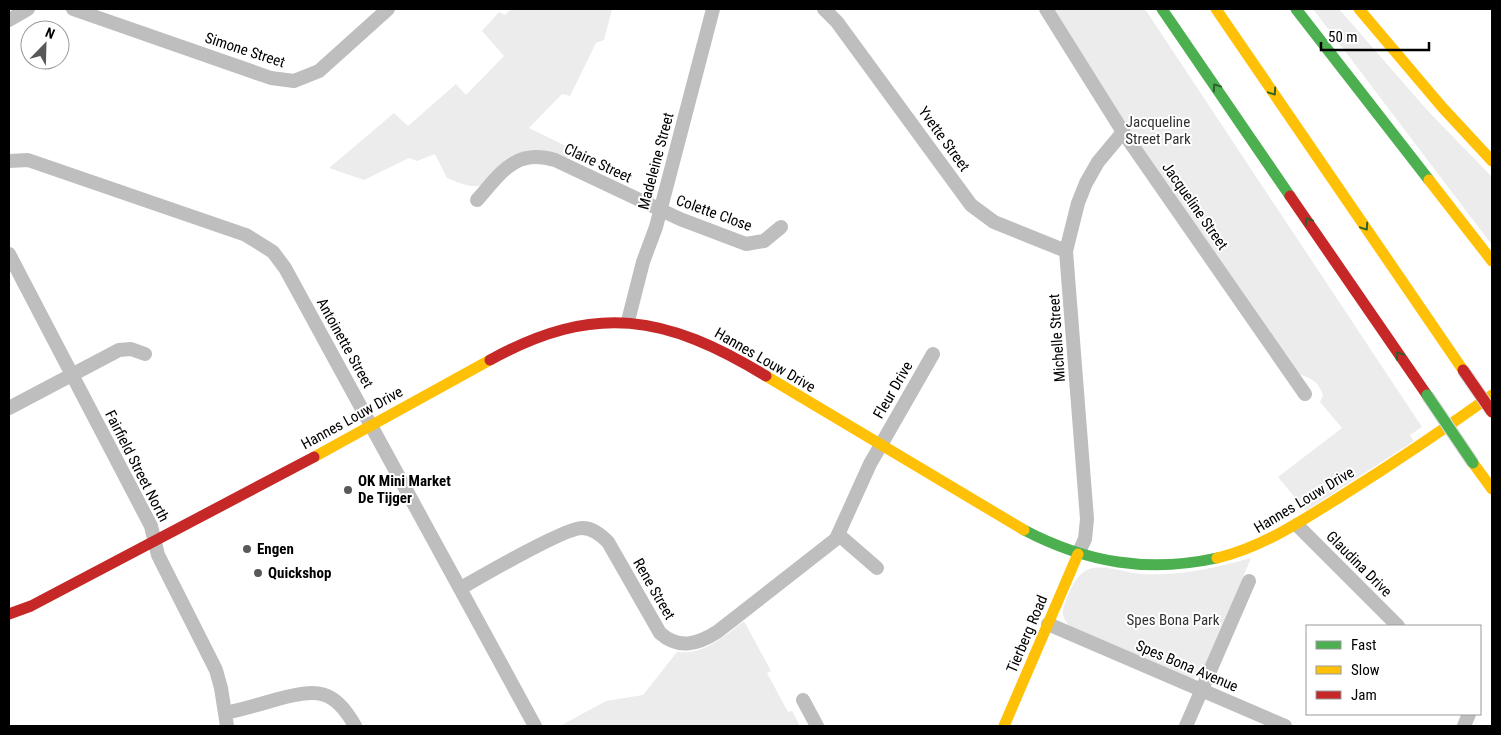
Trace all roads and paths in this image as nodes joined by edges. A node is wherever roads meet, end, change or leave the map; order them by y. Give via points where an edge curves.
1 (28, 9) edge
2 (73, 9) edge
3 (388, 9) edge
4 (713, 9) edge
5 (824, 9) edge
6 (1046, 9) edge
7 (1162, 9) edge
8 (1216, 9) edge
9 (1296, 9) edge
10 (1359, 9) edge
11 (9, 20) edge
12 (1123, 132) junction
13 (9, 161) edge
14 (1492, 161) edge
15 (477, 200) dead end
16 (660, 210) junction
17 (781, 227) dead end
18 (1066, 251) junction
19 (9, 254) edge
20 (1492, 261) edge
21 (628, 321) junction
22 (145, 354) dead end
23 (933, 354) dead end
24 (72, 374) junction
25 (1305, 394) dead end
26 (1492, 395) edge
27 (9, 408) edge
28 (1492, 412) edge
29 (371, 425) junction
30 (881, 443) junction
31 (1492, 489) edge
32 (1296, 525) junction
33 (839, 535) junction
34 (155, 540) junction
35 (1078, 554) junction
36 (877, 568) dead end
37 (1249, 580) dead end
38 (461, 588) junction
39 (9, 614) edge
40 (1048, 624) junction
41 (1397, 625) edge
42 (1201, 690) junction
43 (804, 700) dead end
44 (227, 720) edge
45 (355, 726) edge
46 (535, 726) edge
47 (817, 726) edge
48 (1004, 726) edge
49 (1186, 726) edge
50 (1285, 726) edge

1 - 11 street
2 - 3 street, Simone Street via 271,78 294,81 319,72
4 - 16 street, Madeleine Street
5 - 18 street, Yvette Street via 971,205 994,222
6 - 12 street, Jacqueline Street
31 -> 7 main road, bridge
8 -> 28 main road, bridge
9 - 20 main road
10 - 14 main road
12 - 18 street, Michelle Street via 1098,162 1086,183
12 - 25 street, Jacqueline Street
13 - 29 street, Antoinette Street via 38,163 246,235 265,245 286,268
15 - 16 street, Claire Street via 512,163 542,156
16 - 17 street, Colette Close via 746,244 764,241
16 - 21 street, Madeleine Street
18 - 35 street, Michelle Street via 1087,519 1085,539
19 - 24 street, Fairfield Street North
21 - 29 main road, Hannes Louw Drive via 581,325 532,338
21 - 30 main road, Hannes Louw Drive via 662,327 704,341
22 - 24 street via 124,348
23 - 30 street, Fleur Drive
24 - 27 street
24 - 34 street, Fairfield Street North via 151,526
26 - 32 main road, Hannes Louw Drive
29 - 34 main road, Hannes Louw Drive
29 - 38 street, Antoinette Street
30 - 33 street, Rene Street
30 - 35 main road, Hannes Louw Drive via 1041,539
32 - 35 main road, Hannes Louw Drive via 1250,548 1192,562 1130,563
32 - 41 street, Glaudina Drive
33 - 36 street
33 - 38 street, Rene Street via 833,543 717,632 701,642 687,644 669,640 660,633 608,542 589,529 568,531
34 - 39 main road, Hannes Louw Drive via 31,606
34 - 44 street, Fairfield Street North via 158,555 216,670
35 - 40 main road, Tierberg Road
37 - 42 street
38 - 46 street, Antoinette Street
40 - 42 street, Spes Bona Avenue
40 - 48 main road, Tierberg Road
42 - 49 street
42 - 50 street, Spes Bona Avenue
43 - 47 street
44 - 45 street via 302,693 318,693 339,703

